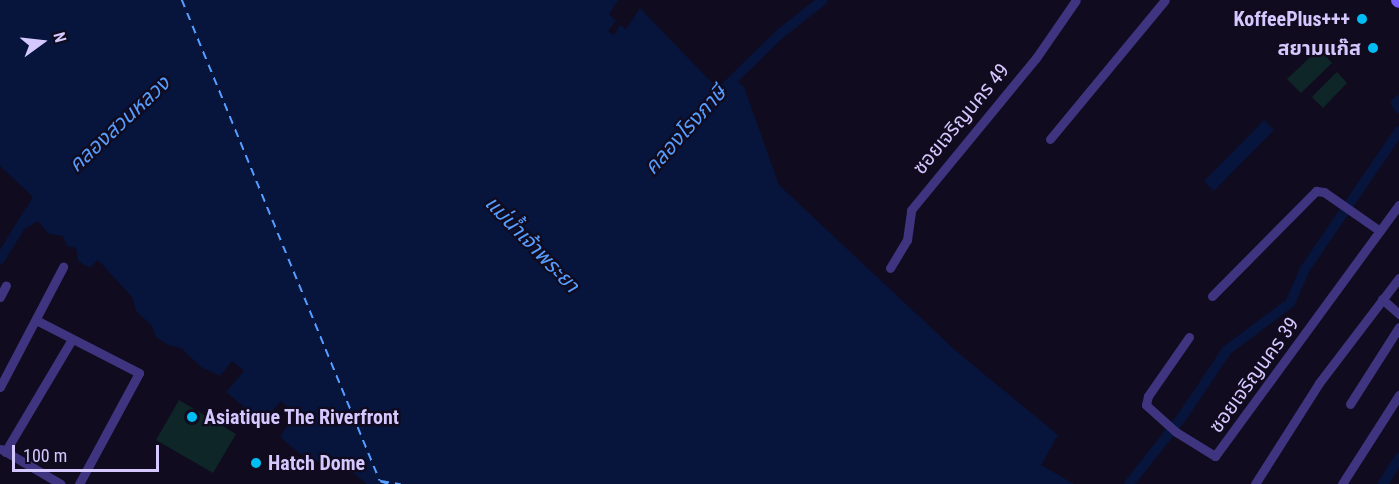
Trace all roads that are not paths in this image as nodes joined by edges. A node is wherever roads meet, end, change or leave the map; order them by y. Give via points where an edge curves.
1 (1076, 0) edge
2 (1165, 0) edge
3 (1050, 139) dead end
4 (1399, 206) edge
5 (1380, 231) junction
6 (63, 267) dead end
7 (890, 268) dead end
8 (1399, 278) edge
9 (6, 285) dead end
10 (1212, 296) dead end
11 (0, 297) edge
12 (1382, 299) junction
13 (1399, 314) edge
14 (36, 320) junction
15 (1399, 327) edge
16 (1189, 337) dead end
17 (72, 339) junction
18 (0, 387) edge
19 (1399, 395) edge
20 (1350, 404) dead end
21 (3, 451) edge
22 (61, 484) edge
23 (79, 484) edge
24 (1255, 484) edge
25 (1342, 484) edge

1 - 7 street, ซอยเจริญนคร 49 via 1036,58 911,210 907,240
2 - 3 street
4 - 5 street, ซอยเจริญนคร 39
5 - 10 street via 1324,192 1309,195
5 - 16 street, ซอยเจริญนคร 39 via 1218,455 1208,455 1147,408 1146,401
6 - 14 street
8 - 12 street
9 - 11 street
12 - 13 street
12 - 24 street via 1319,383
14 - 17 street
14 - 18 street
15 - 20 street
17 - 21 street
17 - 23 street via 139,373
19 - 25 street
21 - 22 street

